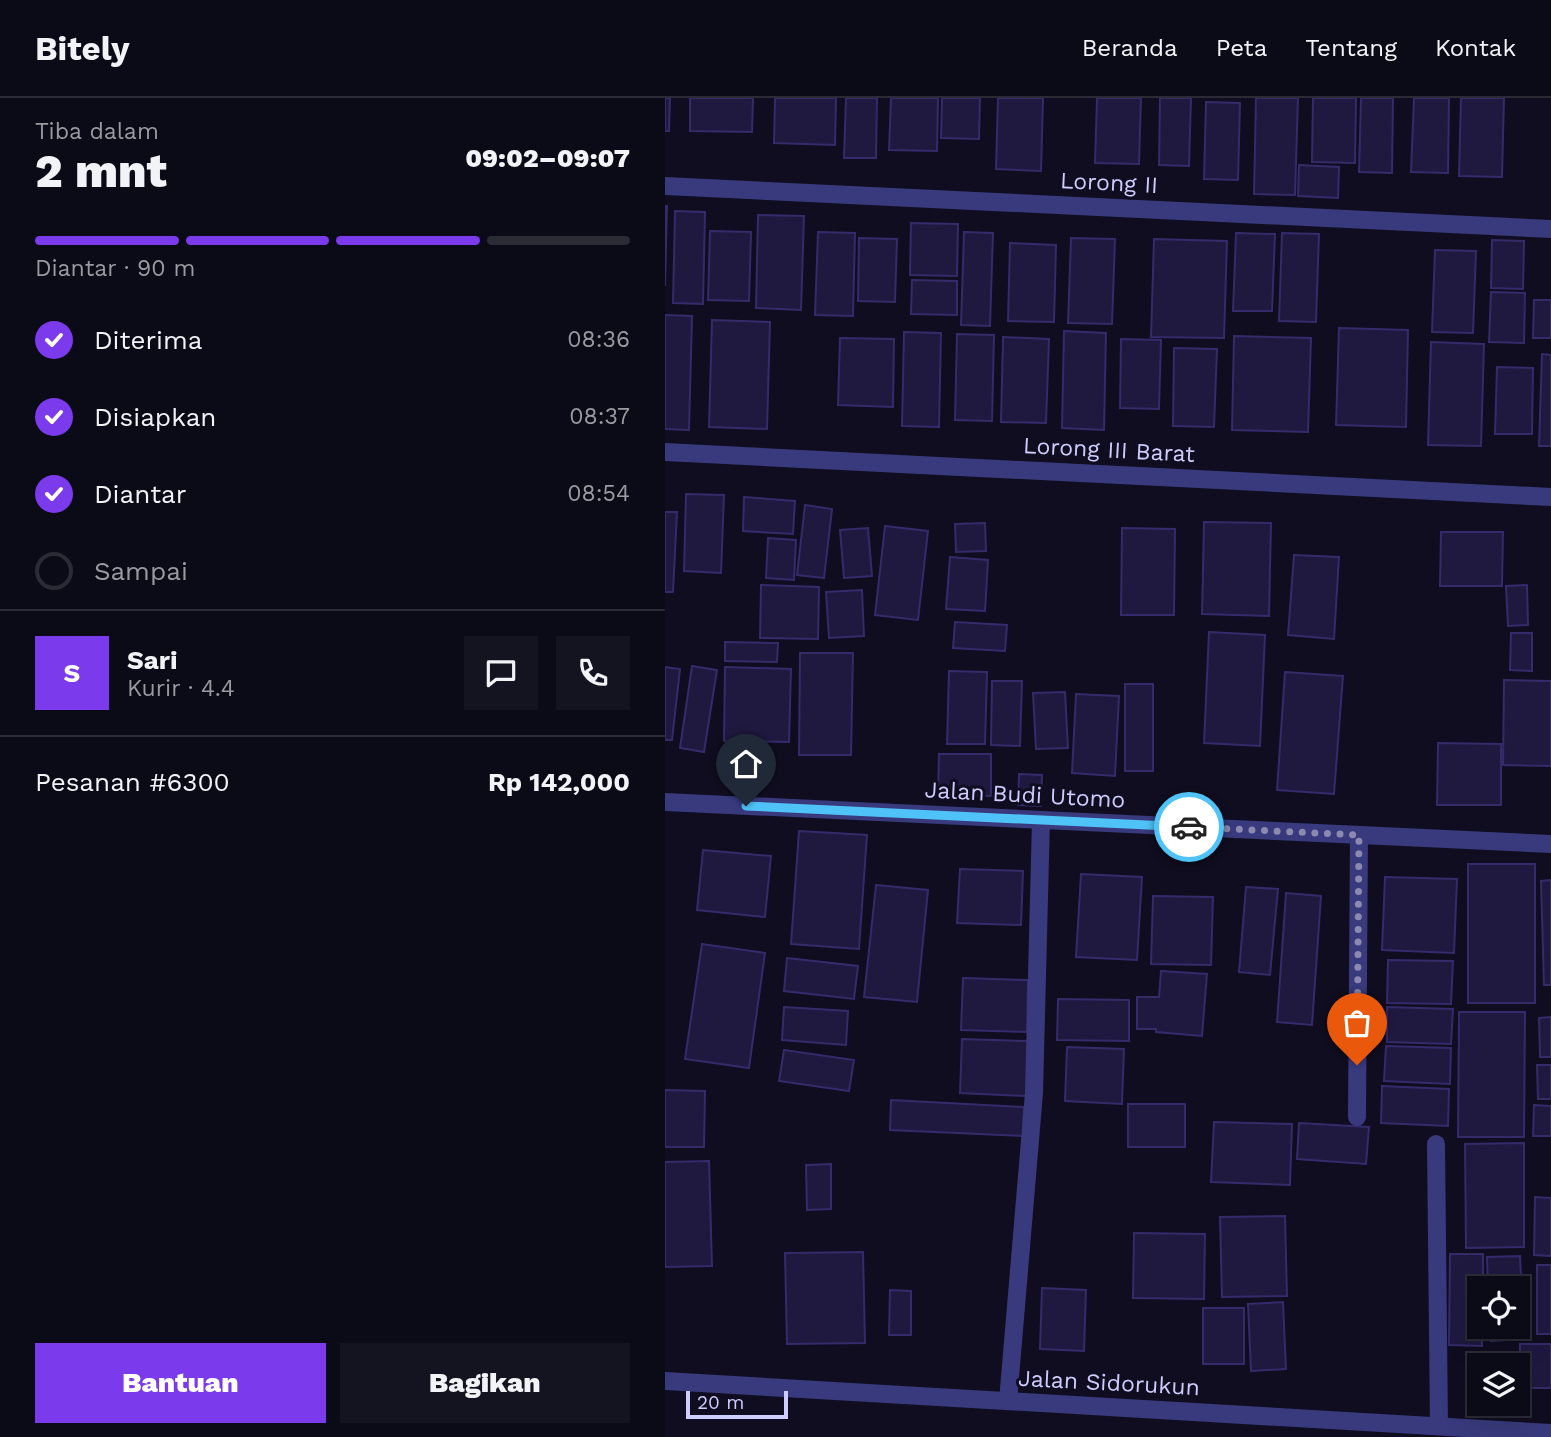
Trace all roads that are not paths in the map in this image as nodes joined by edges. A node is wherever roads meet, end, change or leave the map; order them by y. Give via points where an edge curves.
1 (665, 186) edge
2 (1551, 229) edge
3 (665, 452) edge
4 (1551, 497) edge
5 (665, 802) edge
6 (1041, 821) junction
7 (1359, 835) junction
8 (1551, 844) edge
9 (1357, 1117) dead end
10 (1436, 1144) dead end
11 (665, 1381) edge
12 (1008, 1402) junction
13 (1439, 1426) junction
14 (1551, 1433) edge

1 - 2 street, Lorong II
3 - 4 street, Lorong III Barat
5 - 6 street, Jalan Budi Utomo
6 - 7 street, Jalan Budi Utomo
6 - 12 street via 1034,1093
7 - 8 street, Jalan Budi Utomo
7 - 9 street
10 - 13 street
11 - 12 street, Jalan Sidorukun
12 - 13 street, Jalan Sidorukun
13 - 14 street, Jalan Sidorukun

